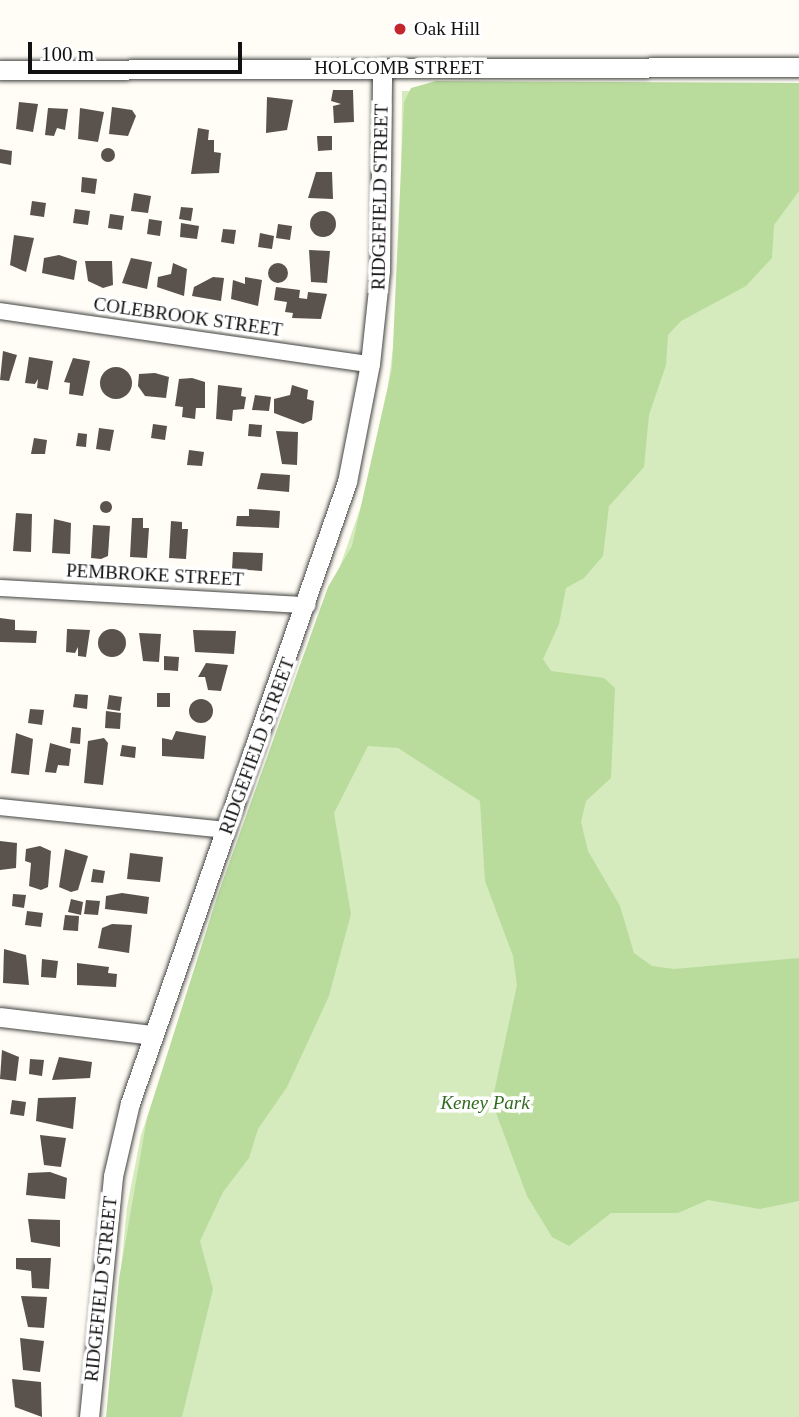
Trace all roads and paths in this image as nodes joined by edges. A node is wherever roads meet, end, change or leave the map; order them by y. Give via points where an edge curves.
1 (799, 67) edge
2 (382, 68) junction
3 (0, 70) edge
4 (0, 311) edge
5 (370, 364) junction
6 (0, 587) edge
7 (307, 605) junction
8 (0, 807) edge
9 (226, 830) junction
10 (0, 1017) edge
11 (153, 1035) junction
12 (89, 1417) edge

1 - 2 street, HOLCOMB STREET
2 - 3 street, HOLCOMB STREET
2 - 5 street, RIDGEFIELD STREET via 383,221
4 - 5 street, COLEBROOK STREET
5 - 7 street, RIDGEFIELD STREET via 346,482
6 - 7 street, PEMBROKE STREET
7 - 9 street, RIDGEFIELD STREET
8 - 9 street
9 - 11 street, RIDGEFIELD STREET
10 - 11 street
11 - 12 street, RIDGEFIELD STREET via 113,1176

